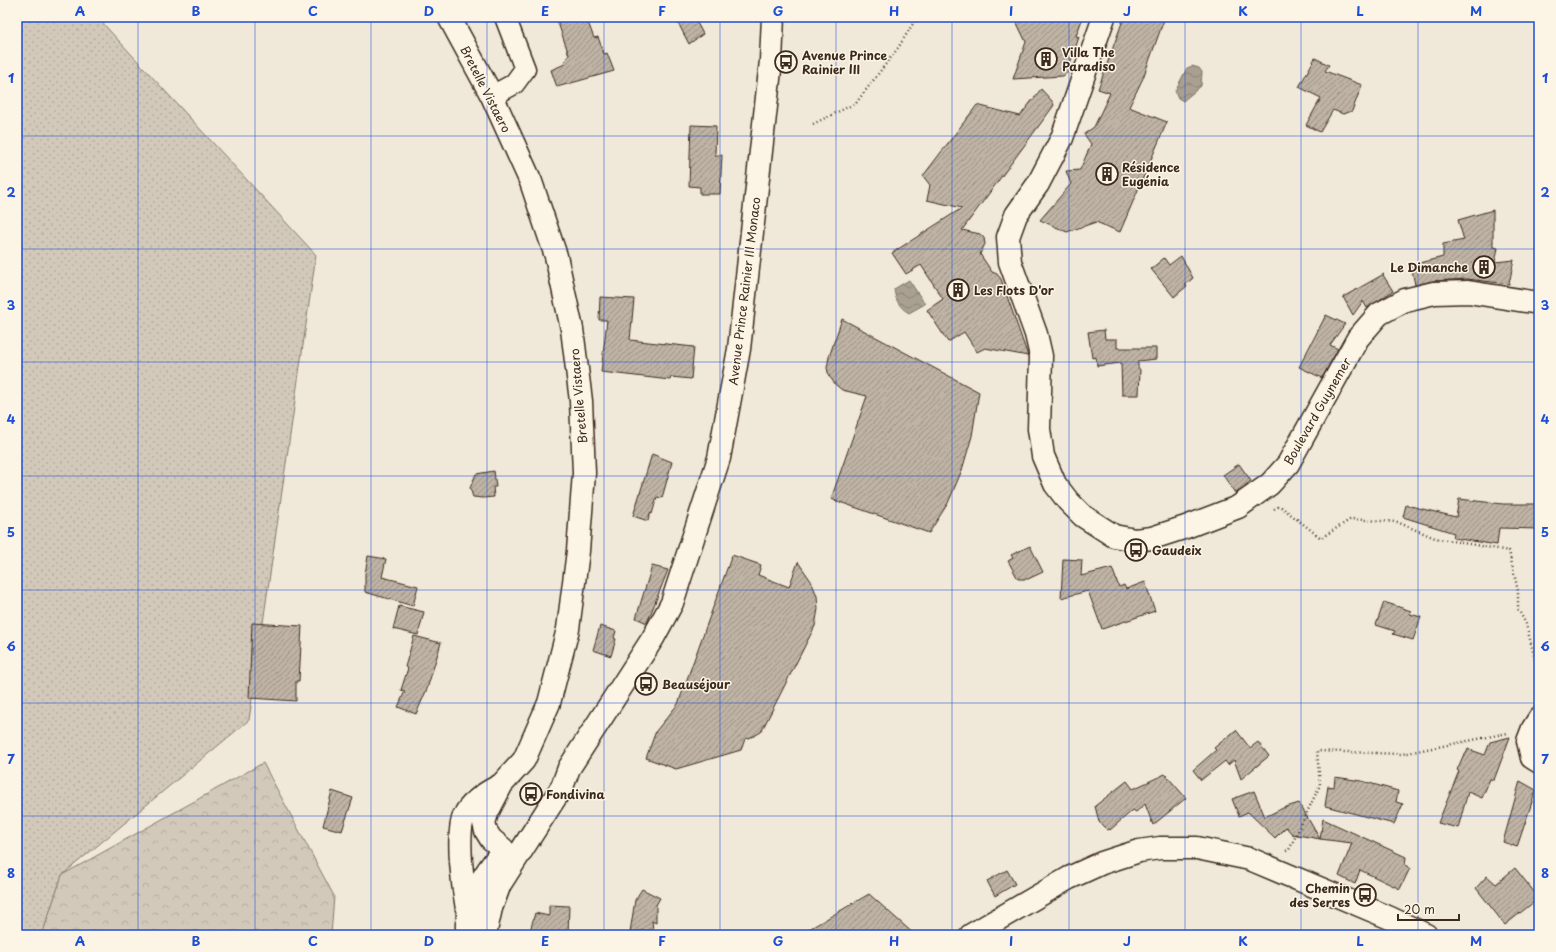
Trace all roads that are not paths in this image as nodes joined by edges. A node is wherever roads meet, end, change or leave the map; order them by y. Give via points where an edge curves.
1 (449, 17) edge
2 (505, 17) edge
3 (773, 17) edge
4 (1104, 17) edge
5 (492, 96) junction
6 (1539, 303) edge
7 (1539, 716) edge
8 (1539, 763) edge
9 (502, 784) junction
10 (461, 849) junction
11 (500, 864) junction
12 (467, 912) junction
13 (467, 935) edge
14 (477, 935) edge
15 (485, 935) edge
16 (971, 935) edge
17 (1426, 935) edge

1 - 5 main road, Bretelle Vistaero
2 - 5 street via 525,69 514,84
3 - 11 main road, Avenue Prince Rainier III Monaco via 771,62 739,349 719,458 672,603 653,638 569,768 552,782
4 - 6 main road, Boulevard Guynemer via 1062,138 1038,184 1016,215 1008,237 1010,262 1036,334 1041,356 1039,429 1043,456 1055,484 1083,516 1114,536 1135,540 1152,538 1238,507 1270,484 1288,464 1358,338 1379,314 1405,300 1434,293 1468,292
5 - 9 main road, Bretelle Vistaero via 531,182 556,256 572,329 581,401 584,473 568,629 550,703 524,760
7 - 8 street via 1527,740 1531,758
9 - 10 main road, Bretelle Vistaero via 484,794 464,817
9 - 11 main road, Bretelle Vistaero via 484,823
10 - 11 main road
10 - 12 main road, Bretelle Vistaero
11 - 12 main road, Avenue Prince Rainier III Monaco via 475,891
11 - 14 main road via 483,902
11 - 15 main road, Avenue Prince Rainier III Monaco via 500,884
12 - 13 main road, Avenue Prince Rainier III Monaco
16 - 17 main road via 1069,878 1102,863 1139,851 1197,848 1250,859

